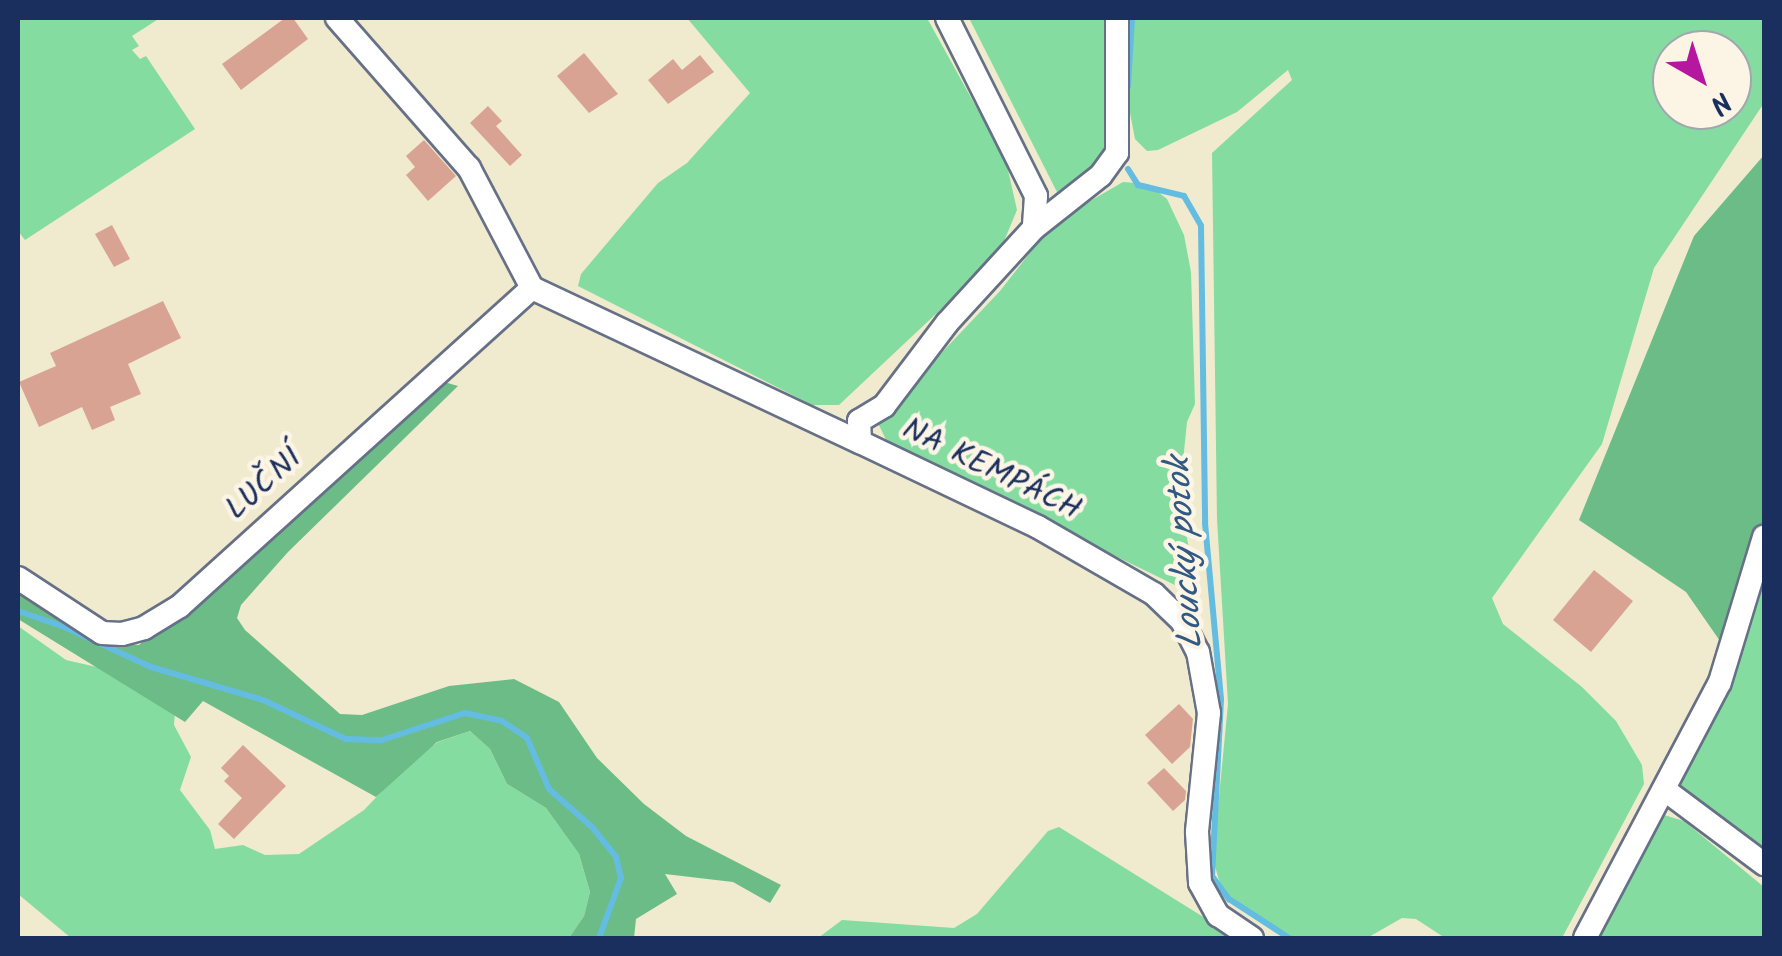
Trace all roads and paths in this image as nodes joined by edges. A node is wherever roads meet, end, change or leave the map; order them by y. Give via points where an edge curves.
1 (336, 18) edge
2 (946, 18) edge
3 (1118, 18) edge
4 (1034, 228) junction
5 (532, 288) junction
6 (860, 442) junction
7 (1764, 537) edge
8 (18, 578) edge
9 (1665, 790) junction
10 (1764, 864) edge
11 (1252, 938) edge
12 (1586, 938) edge

1 - 5 street via 469,168
2 - 4 street via 1036,196
3 - 4 street via 1116,153 1101,175
4 - 6 street, NA KEMPÁCH via 947,323 884,406 859,421
5 - 6 street
5 - 8 street, LUČNÍ via 180,606 144,628 102,633
6 - 11 street, NA KEMPÁCH via 1038,527 1154,594 1182,621 1198,652 1210,713 1197,832 1200,883 1218,916
7 - 9 street via 1720,682
9 - 10 street
9 - 12 street

